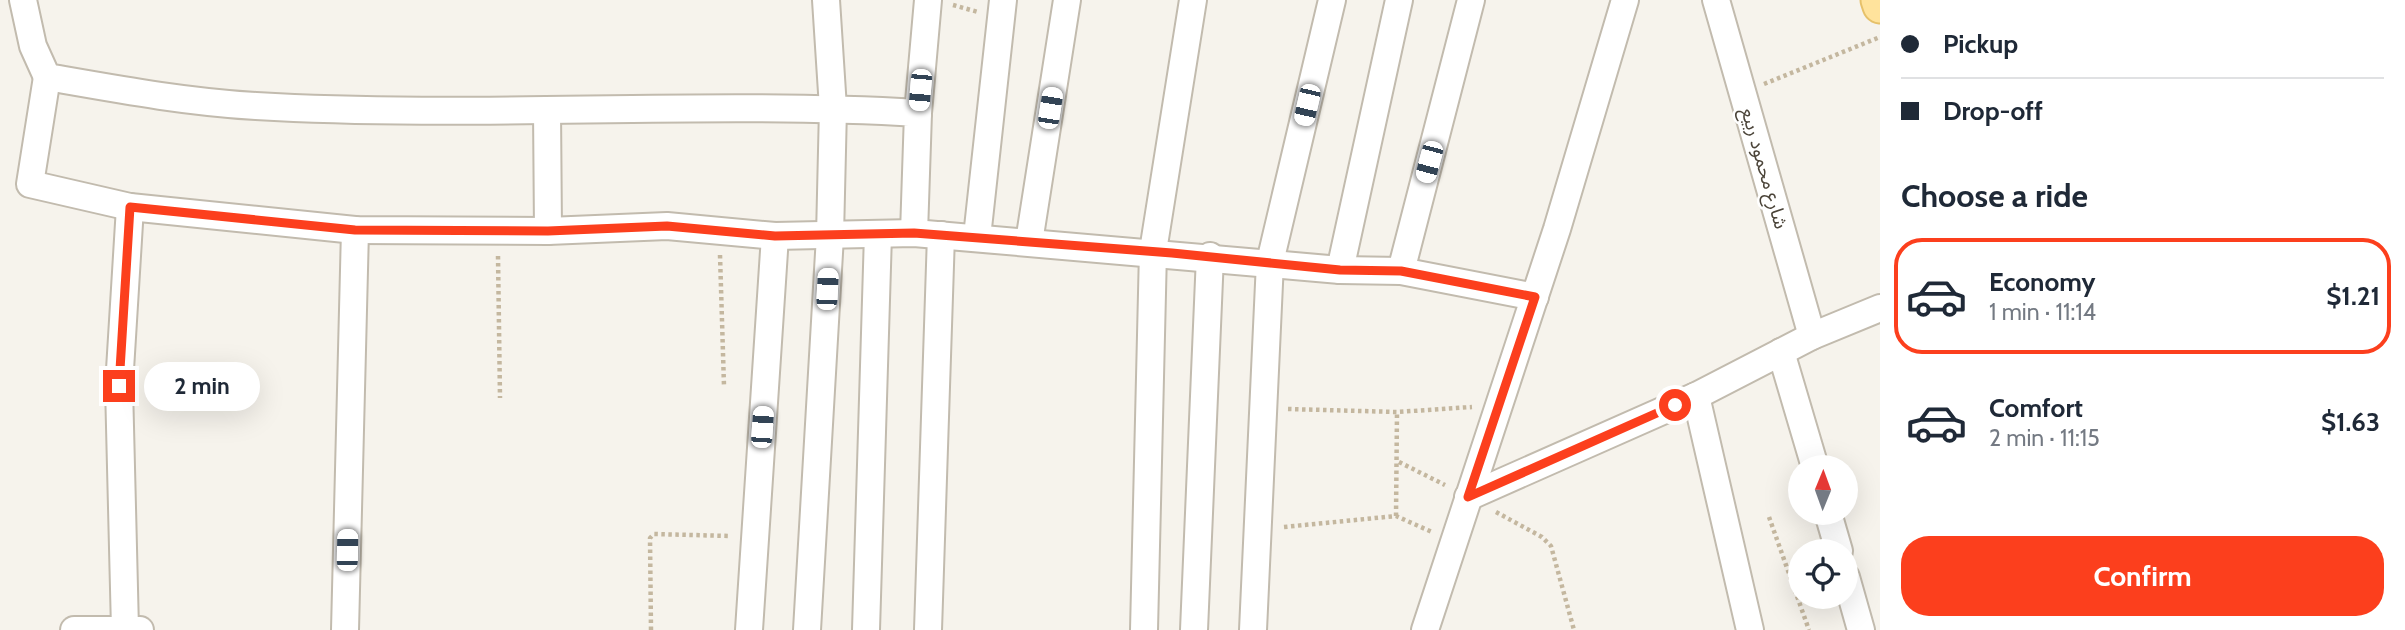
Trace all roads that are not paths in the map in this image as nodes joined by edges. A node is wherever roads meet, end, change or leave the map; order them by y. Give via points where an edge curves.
1 (23, 0) edge
2 (826, 0) edge
3 (1067, 0) edge
4 (1193, 0) edge
5 (1332, 0) edge
6 (1399, 0) edge
7 (1471, 0) edge
8 (1625, 0) edge
9 (1716, 0) edge
10 (1878, 0) edge
11 (935, 1) edge
12 (1880, 6) edge
13 (1002, 9) edge
14 (47, 78) junction
15 (833, 108) junction
16 (547, 110) junction
17 (918, 113) junction
18 (130, 207) junction
19 (355, 230) junction
20 (548, 231) junction
21 (914, 233) junction
22 (878, 234) junction
23 (941, 235) junction
24 (775, 236) junction
25 (830, 236) junction
26 (977, 237) junction
27 (1029, 242) junction
28 (1153, 251) junction
29 (1210, 256) junction
30 (1270, 262) junction
31 (1340, 270) junction
32 (1401, 271) junction
33 (1535, 297) junction
34 (1878, 314) edge
35 (1812, 336) junction
36 (1781, 352) junction
37 (1696, 396) junction
38 (1811, 455) edge
39 (1468, 497) junction
40 (1855, 609) edge
41 (1430, 625) edge
42 (125, 629) edge
43 (74, 630) edge
44 (140, 630) edge
45 (345, 630) edge
46 (749, 630) edge
47 (807, 630) edge
48 (866, 630) edge
49 (928, 630) edge
50 (1144, 630) edge
51 (1194, 630) edge
52 (1253, 630) edge
53 (1750, 630) edge
54 (1861, 630) edge

1 - 14 street via 33,46
2 - 15 street
3 - 27 street
4 - 28 street
5 - 30 street
6 - 31 street
7 - 32 street
8 - 33 street
9 - 35 street, شارع محمود ربيع
10 - 12 main road
11 - 17 street
13 - 26 street
14 - 16 street via 259,106
14 - 18 street via 30,184
15 - 16 street
15 - 17 street
15 - 25 street
16 - 20 street
17 - 21 street
18 - 19 street
18 - 42 street via 119,386
19 - 20 street
19 - 45 street
20 - 24 street via 667,226
21 - 22 street
21 - 23 street
22 - 25 street
22 - 48 street
23 - 26 street
23 - 49 street
24 - 25 street
24 - 46 street
25 - 47 street
26 - 27 street
27 - 28 street
28 - 29 street
28 - 50 street
29 - 30 street
29 - 51 street
30 - 31 street
30 - 52 street
31 - 32 street
32 - 33 street
33 - 39 street
34 - 35 street
35 - 36 street
36 - 37 street
36 - 38 street
37 - 39 street
37 - 53 street
39 - 41 street
40 - 54 street
42 - 43 street
42 - 44 street

